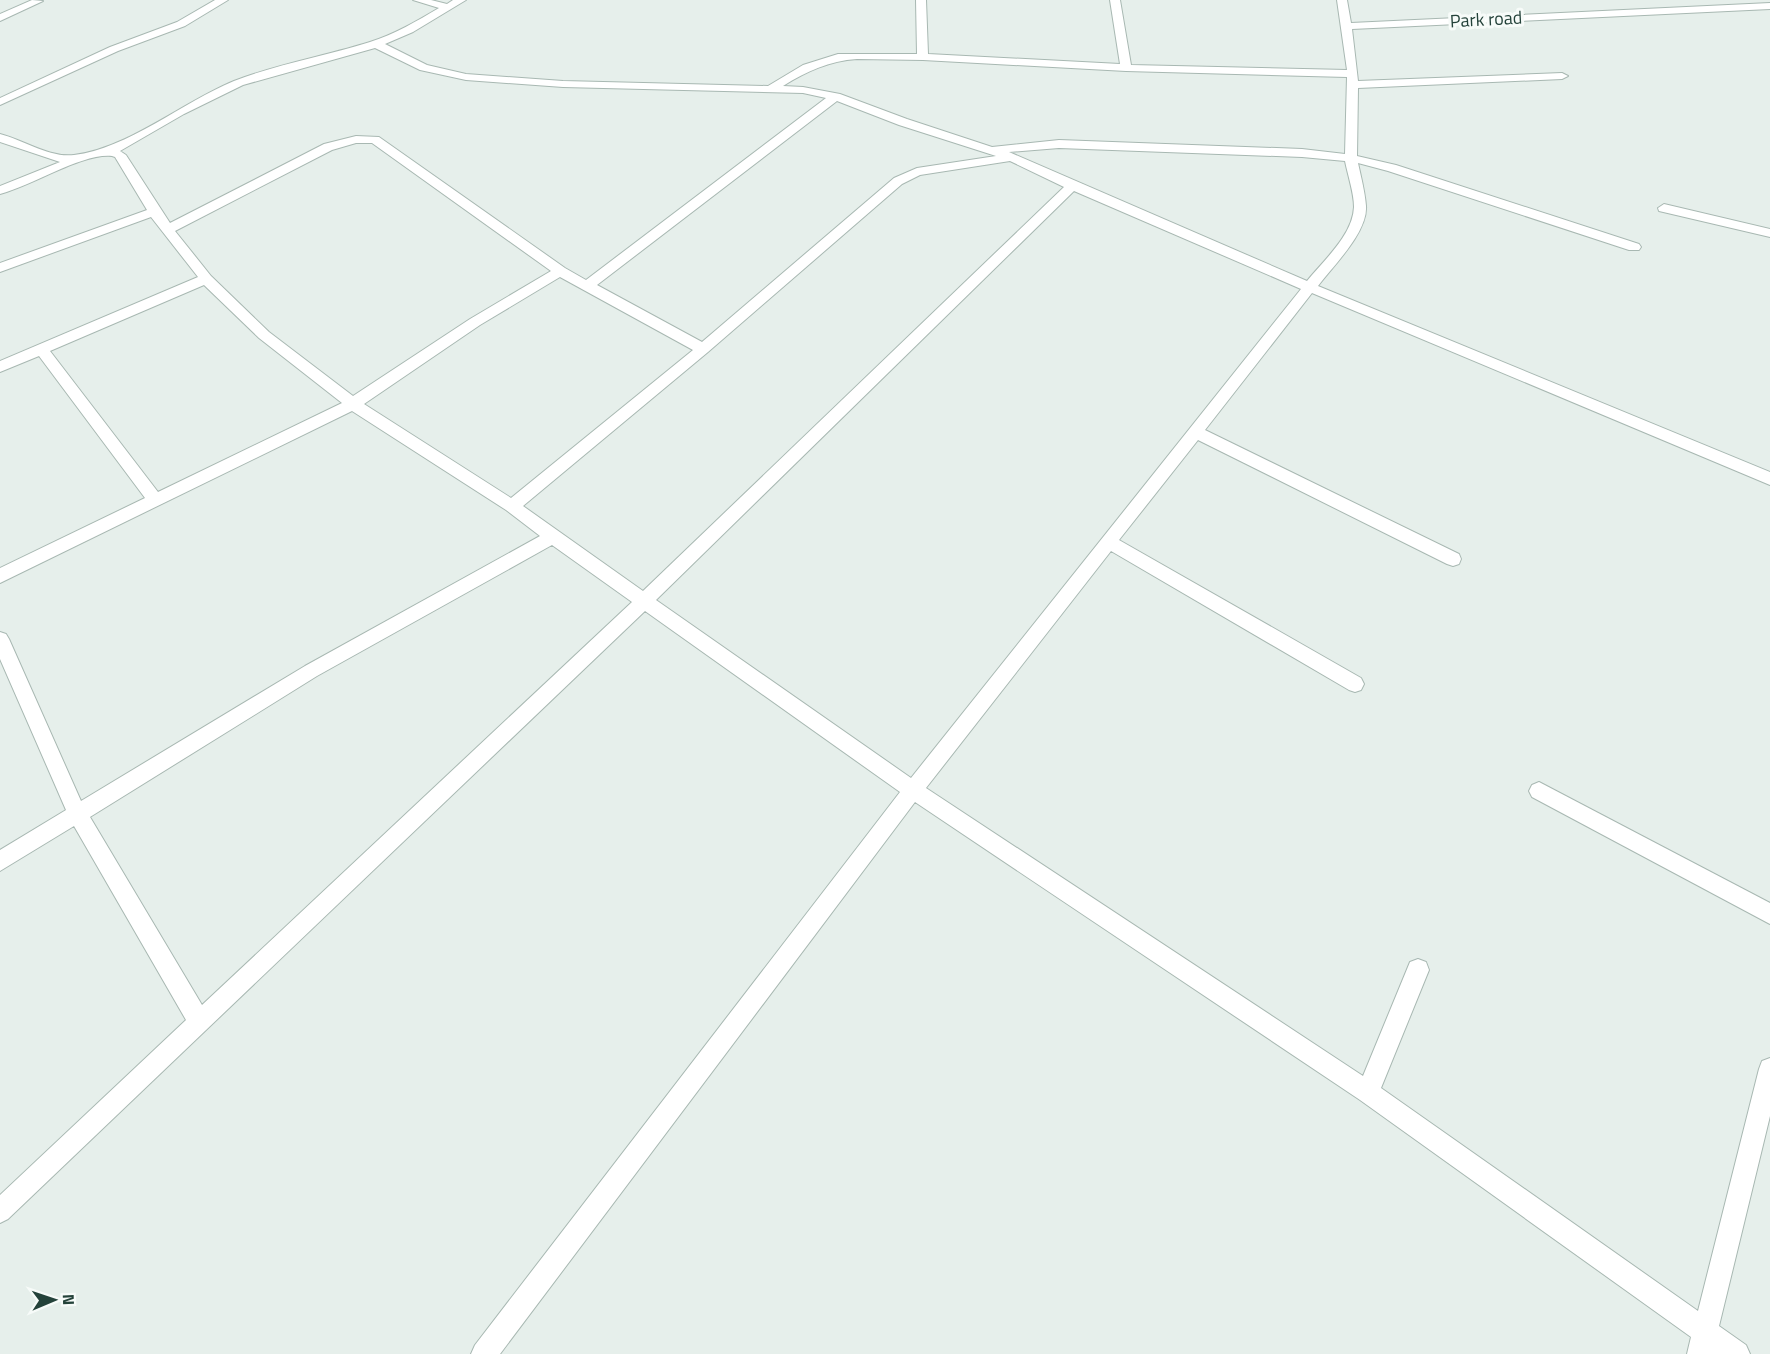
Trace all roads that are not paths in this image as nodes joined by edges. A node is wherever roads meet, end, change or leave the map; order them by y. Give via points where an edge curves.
1 (223, 0) edge
2 (418, 0) edge
3 (461, 0) edge
4 (921, 0) edge
5 (1115, 0) edge
6 (1342, 0) edge
7 (38, 1) edge
8 (1770, 6) edge
9 (448, 7) junction
10 (0, 18) edge
11 (1346, 26) junction
12 (376, 44) junction
13 (923, 57) junction
14 (1126, 68) junction
15 (1562, 76) dead end
16 (1353, 79) junction
17 (769, 90) junction
18 (836, 96) junction
19 (0, 102) edge
20 (0, 138) edge
21 (990, 150) junction
22 (112, 151) junction
23 (1011, 157) junction
24 (77, 158) junction
25 (1352, 158) junction
26 (1072, 186) junction
27 (0, 190) edge
28 (1664, 208) dead end
29 (154, 212) junction
30 (169, 229) junction
31 (1770, 233) edge
32 (1634, 247) dead end
33 (0, 268) edge
34 (560, 271) junction
35 (206, 279) junction
36 (588, 285) junction
37 (1311, 288) junction
38 (41, 349) junction
39 (703, 349) junction
40 (0, 367) edge
41 (353, 404) junction
42 (1195, 432) junction
43 (1770, 479) edge
44 (155, 500) junction
45 (512, 506) junction
46 (553, 537) junction
47 (1107, 541) junction
48 (1453, 559) dead end
49 (0, 576) edge
50 (645, 600) junction
51 (0, 639) edge
52 (1355, 684) dead end
53 (913, 790) junction
54 (1539, 791) dead end
55 (78, 813) junction
56 (0, 861) edge
57 (1770, 914) edge
58 (1418, 970) dead end
59 (199, 1022) junction
60 (1770, 1069) edge
61 (1368, 1092) junction
62 (0, 1211) edge
63 (1702, 1343) edge
64 (484, 1354) edge
65 (1737, 1354) edge

1 - 19 street via 181,24 114,49
2 - 9 street
3 - 9 street
4 - 13 street
5 - 14 street
6 - 11 street
7 - 10 street
8 - 11 street, Park road
9 - 12 street
11 - 16 street
12 - 17 street via 424,68 466,77 573,85
12 - 22 street via 239,84
13 - 14 street
13 - 17 street via 838,57 807,67
14 - 16 street
15 - 16 street
16 - 25 street
17 - 18 street
18 - 21 street
18 - 36 street
20 - 24 street via 59,157
21 - 23 street
21 - 25 street via 1059,144
22 - 24 street
22 - 29 street via 126,163
23 - 26 street
23 - 39 street via 917,172 898,181
24 - 27 street
25 - 32 street
25 - 37 street via 1360,207 1357,222
26 - 37 street
26 - 50 street
28 - 31 street
29 - 30 street
29 - 33 street
30 - 34 street via 328,147 362,138 375,140
30 - 35 street
34 - 36 street
34 - 41 street via 475,322
35 - 38 street
35 - 41 street via 264,335
36 - 39 street
37 - 42 street
37 - 43 street
38 - 40 street
38 - 44 street
39 - 45 street
41 - 44 street
41 - 45 street
42 - 47 street
42 - 48 street
44 - 49 street
45 - 46 street
46 - 50 street
46 - 55 street via 311,671
47 - 52 street
47 - 53 street
50 - 53 street
50 - 59 street
51 - 55 street
53 - 61 street
53 - 64 street
54 - 57 street
55 - 56 street
55 - 59 street
58 - 61 street
59 - 62 street
60 - 63 street
61 - 63 street
63 - 65 street

